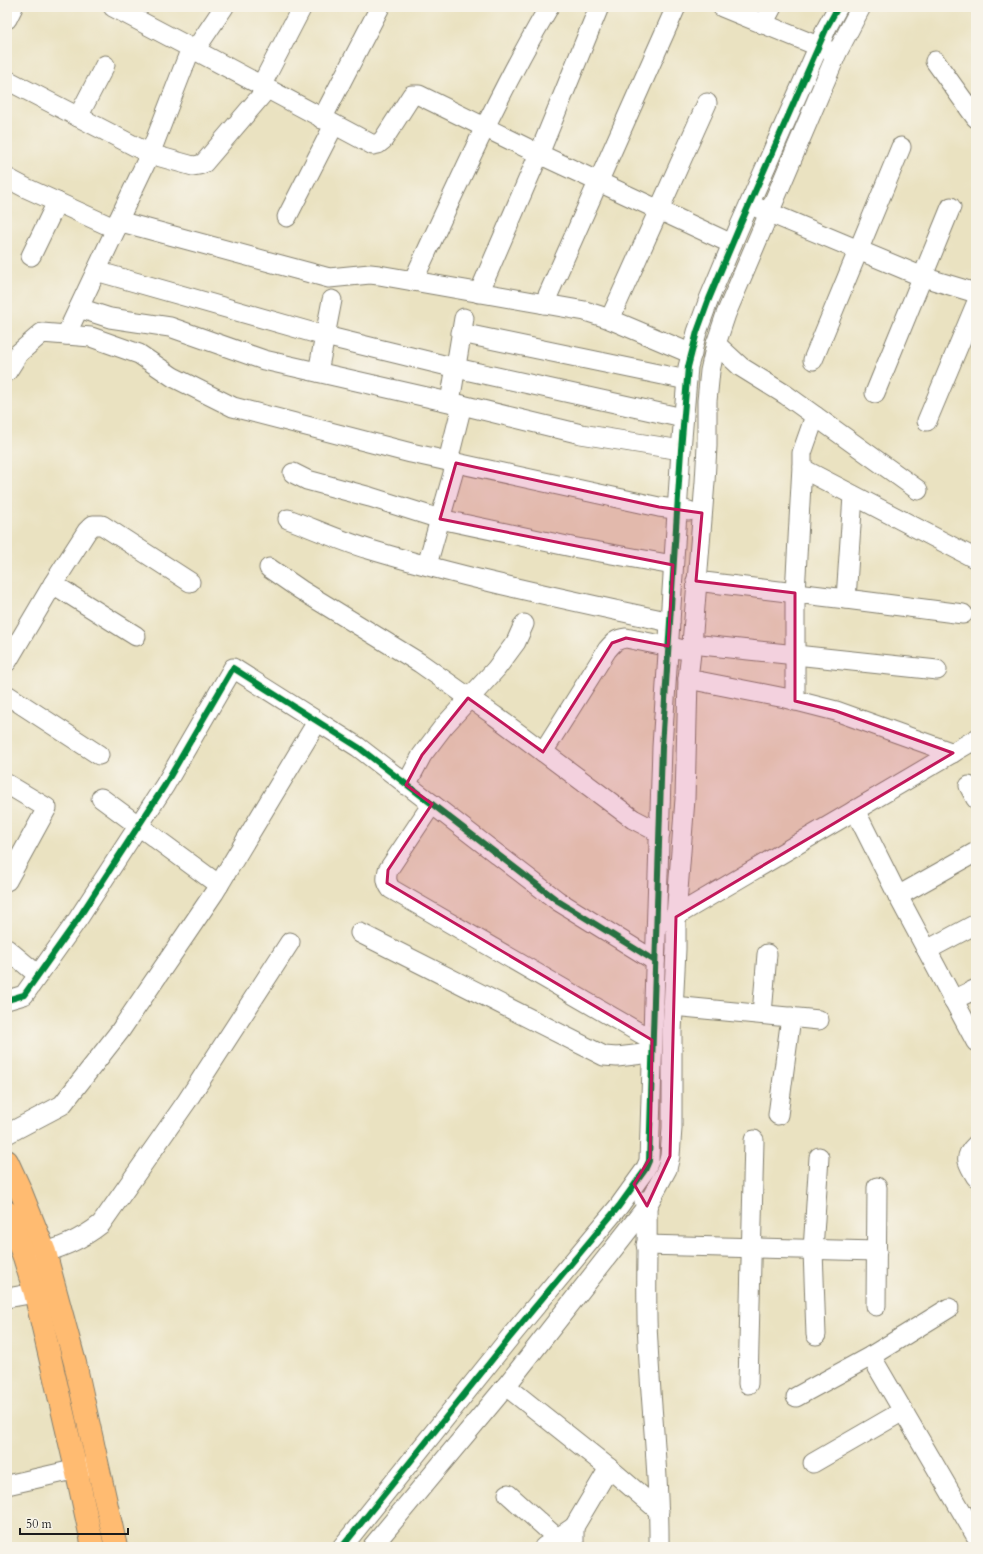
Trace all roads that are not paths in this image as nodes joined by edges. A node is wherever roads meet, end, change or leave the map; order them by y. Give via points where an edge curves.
1 (13, 7) edge
2 (113, 7) edge
3 (224, 7) edge
4 (302, 7) edge
5 (380, 7) edge
6 (549, 7) edge
7 (599, 7) edge
8 (676, 7) edge
9 (722, 7) edge
10 (772, 7) edge
11 (838, 7) edge
12 (860, 7) edge
13 (139, 13) edge
14 (7, 19) edge
15 (763, 24) junction
16 (819, 48) junction
17 (193, 49) junction
18 (837, 54) junction
19 (935, 61) dead end
20 (105, 65) dead end
21 (7, 80) edge
22 (264, 88) junction
23 (707, 102) dead end
24 (78, 117) junction
25 (976, 118) edge
26 (328, 122) junction
27 (486, 127) junction
28 (901, 147) dead end
29 (150, 154) junction
30 (539, 154) junction
31 (7, 178) edge
32 (598, 182) junction
33 (57, 202) junction
34 (750, 204) junction
35 (951, 207) dead end
36 (660, 210) junction
37 (769, 212) junction
38 (287, 217) dead end
39 (117, 225) junction
40 (732, 244) junction
41 (858, 250) junction
42 (31, 256) dead end
43 (96, 272) junction
44 (923, 277) junction
45 (413, 282) junction
46 (479, 293) junction
47 (976, 293) edge
48 (332, 300) dead end
49 (544, 304) junction
50 (976, 304) edge
51 (79, 308) junction
52 (610, 319) junction
53 (66, 335) junction
54 (325, 336) junction
55 (716, 344) junction
56 (692, 354) junction
57 (812, 360) dead end
58 (456, 368) junction
59 (7, 372) edge
60 (318, 372) junction
61 (687, 380) junction
62 (875, 393) dead end
63 (456, 403) junction
64 (815, 416) junction
65 (683, 418) junction
66 (927, 421) dead end
67 (681, 450) junction
68 (452, 462) junction
69 (802, 466) junction
70 (293, 473) dead end
71 (918, 490) dead end
72 (854, 496) junction
73 (677, 510) junction
74 (702, 513) junction
75 (288, 519) dead end
76 (440, 519) junction
77 (976, 559) edge
78 (427, 565) junction
79 (673, 565) junction
80 (269, 568) dead end
81 (190, 582) dead end
82 (696, 582) junction
83 (53, 584) junction
84 (795, 593) junction
85 (846, 599) junction
86 (963, 614) dead end
87 (670, 622) junction
88 (524, 624) dead end
89 (136, 636) dead end
90 (668, 646) junction
91 (691, 648) junction
92 (796, 655) junction
93 (7, 662) edge
94 (937, 670) dead end
95 (688, 679) junction
96 (7, 695) edge
97 (468, 698) junction
98 (795, 700) junction
99 (318, 722) junction
100 (976, 739) edge
101 (543, 752) junction
102 (953, 752) junction
103 (99, 755) dead end
104 (7, 784) edge
105 (406, 785) junction
106 (101, 798) dead end
107 (432, 804) junction
108 (855, 810) junction
109 (139, 825) junction
110 (660, 833) junction
111 (976, 852) edge
112 (7, 881) edge
113 (219, 884) junction
114 (898, 896) junction
115 (676, 917) junction
116 (976, 924) edge
117 (657, 927) junction
118 (360, 933) dead end
119 (290, 942) dead end
120 (7, 949) edge
121 (927, 950) junction
122 (768, 954) dead end
123 (656, 961) junction
124 (38, 975) junction
125 (976, 989) edge
126 (7, 1000) edge
127 (953, 1000) junction
128 (673, 1006) junction
129 (762, 1014) junction
130 (791, 1017) junction
131 (819, 1020) dead end
132 (976, 1042) edge
133 (652, 1046) junction
134 (778, 1115) dead end
135 (7, 1134) edge
136 (754, 1140) dead end
137 (976, 1145) edge
138 (819, 1157) dead end
139 (7, 1161) edge
140 (976, 1177) edge
141 (634, 1184) junction
142 (877, 1187) dead end
143 (648, 1206) junction
144 (7, 1212) edge
145 (646, 1245) junction
146 (751, 1248) junction
147 (813, 1250) junction
148 (877, 1251) junction
149 (34, 1255) junction
150 (35, 1293) junction
151 (7, 1298) edge
152 (876, 1306) dead end
153 (949, 1308) dead end
154 (816, 1335) dead end
155 (871, 1356) junction
156 (748, 1384) dead end
157 (506, 1386) junction
158 (796, 1397) dead end
159 (903, 1410) junction
160 (812, 1463) dead end
161 (98, 1465) junction
162 (610, 1468) junction
163 (76, 1469) junction
164 (7, 1485) edge
165 (508, 1494) dead end
166 (659, 1511) junction
167 (574, 1527) junction
168 (976, 1536) edge
169 (551, 1543) edge
170 (93, 1547) edge
171 (116, 1547) edge
172 (342, 1547) edge
173 (372, 1547) edge
174 (574, 1547) edge
175 (659, 1547) edge

1 - 14 street
2 - 13 street
3 - 17 street
4 - 22 street
5 - 26 street
6 - 27 street
7 - 30 street
8 - 32 street
9 - 15 street
10 - 15 street
11 - 16 street
12 - 18 street
13 - 17 street
15 - 16 street
16 - 18 street
16 - 34 street
17 - 22 street
17 - 29 street
18 - 37 street
19 - 25 street
20 - 24 street
21 - 24 street
22 - 26 street
22 - 29 street via 204,163 193,166
23 - 36 street
24 - 29 street
26 - 27 street via 367,143 378,144 415,94
26 - 38 street
27 - 30 street
27 - 45 street
28 - 41 street
29 - 39 street
30 - 32 street
30 - 46 street
31 - 33 street
32 - 36 street
32 - 49 street
33 - 39 street
33 - 42 street
34 - 37 street
34 - 40 street
35 - 44 street
36 - 40 street
36 - 52 street
37 - 41 street
37 - 55 street
39 - 43 street
39 - 45 street via 329,278 370,274
40 - 56 street via 697,332
41 - 44 street
41 - 57 street
43 - 51 street
43 - 54 street
44 - 47 street
44 - 62 street
45 - 46 street
46 - 49 street
48 - 54 street
49 - 52 street via 585,311
50 - 66 street
51 - 53 street
51 - 60 street via 110,318 170,327 264,360
52 - 56 street
53 - 59 street via 42,333 19,353
53 - 68 street via 91,336 139,354 173,377 233,407
54 - 58 street
54 - 60 street
55 - 64 street via 741,367
55 - 74 street via 707,401 707,446
56 - 61 street
58 - 61 street via 462,326
58 - 63 street
58 - 65 street
60 - 63 street
61 - 65 street
63 - 67 street via 581,434
63 - 68 street
64 - 69 street via 802,453
64 - 71 street
65 - 67 street
67 - 73 street
68 - 73 street
68 - 76 street
69 - 72 street
69 - 84 street
70 - 76 street via 307,480
72 - 77 street
72 - 85 street
73 - 74 street
73 - 79 street
74 - 82 street
75 - 78 street via 367,549
76 - 78 street
76 - 79 street
78 - 87 street
79 - 87 street
80 - 97 street via 420,663
81 - 83 street via 102,525 93,525 87,530
82 - 84 street
82 - 91 street
83 - 89 street
83 - 93 street
84 - 85 street
84 - 92 street
85 - 86 street
87 - 90 street
88 - 97 street via 516,642 496,669
90 - 91 street
90 - 101 street via 626,638 619,638 612,643
90 - 110 street
91 - 92 street
91 - 95 street
92 - 94 street
92 - 98 street
95 - 98 street
95 - 115 street via 685,799
96 - 103 street
97 - 101 street
97 - 105 street via 422,755
98 - 102 street via 836,711
99 - 105 street via 358,747
99 - 109 street via 233,668
99 - 113 street
100 - 102 street
101 - 110 street via 633,819
102 - 108 street
104 - 112 street via 47,808
105 - 107 street
106 - 109 street
107 - 123 street via 558,901
107 - 133 street via 388,870 387,884 391,889
108 - 114 street
108 - 115 street
109 - 113 street
109 - 124 street
110 - 117 street
111 - 114 street
113 - 135 street via 120,1031 62,1105
114 - 121 street
115 - 117 street
115 - 128 street
116 - 121 street
117 - 123 street
118 - 133 street via 604,1056 617,1057
119 - 149 street via 187,1100 101,1224 75,1241
120 - 124 street
121 - 127 street
122 - 129 street
123 - 133 street
124 - 126 street via 24,995
125 - 127 street
127 - 132 street
128 - 129 street
128 - 143 street via 670,1156 661,1182
129 - 130 street
130 - 131 street
130 - 134 street
133 - 141 street via 650,1158 645,1170
136 - 146 street
137 - 140 street via 967,1156
138 - 147 street
139 - 149 main road via 19,1186
141 - 143 street
141 - 172 street via 619,1206
142 - 148 street
143 - 145 street
143 - 157 street
144 - 149 main road
145 - 146 street
145 - 166 street via 648,1342
146 - 147 street
146 - 156 street
147 - 148 street
147 - 154 street
148 - 152 street
149 - 150 main road
149 - 161 main road via 75,1363
150 - 151 street
150 - 163 main road
153 - 155 street
155 - 158 street
155 - 159 street
157 - 162 street
157 - 173 street
159 - 160 street
159 - 168 street
161 - 163 street
161 - 171 main road
162 - 166 street
162 - 167 street
163 - 164 street
163 - 170 main road
165 - 169 street
166 - 175 street
167 - 169 street
167 - 174 street

